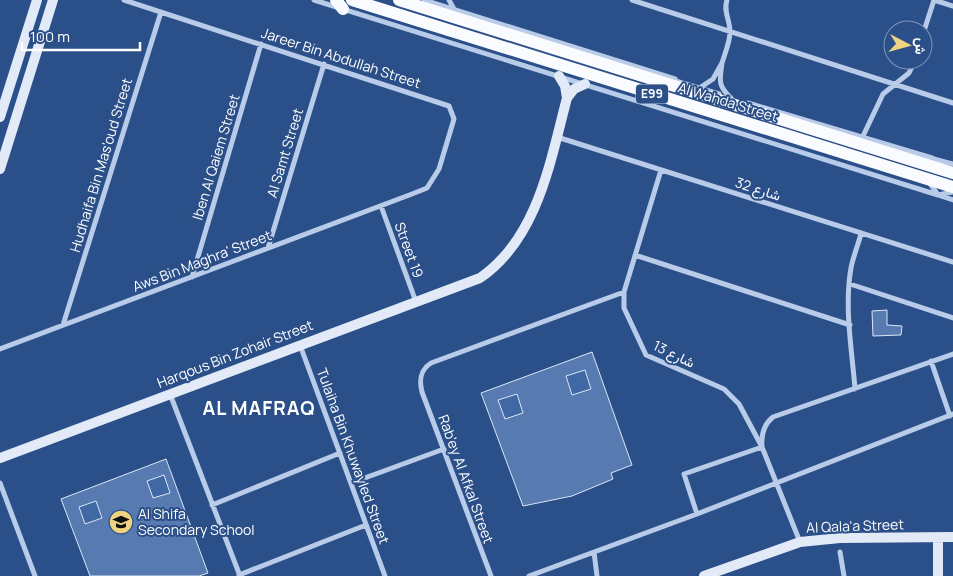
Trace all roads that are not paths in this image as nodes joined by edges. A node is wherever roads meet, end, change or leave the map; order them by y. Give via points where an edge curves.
1 (37, 0) edge
2 (52, 0) edge
3 (124, 0) edge
4 (314, 0) edge
5 (399, 0) edge
6 (427, 0) edge
7 (449, 0) edge
8 (632, 0) edge
9 (727, 0) edge
10 (934, 0) edge
11 (344, 3) edge
12 (953, 6) edge
13 (454, 9) junction
14 (161, 12) junction
15 (928, 20) edge
16 (482, 22) junction
17 (730, 32) junction
18 (261, 44) junction
19 (530, 61) junction
20 (722, 63) junction
21 (324, 64) junction
22 (910, 70) edge
23 (559, 76) junction
24 (674, 79) junction
25 (660, 82) junction
26 (585, 84) junction
27 (896, 85) junction
28 (697, 86) junction
29 (567, 98) junction
30 (731, 98) junction
31 (748, 102) junction
32 (953, 103) edge
33 (764, 115) junction
34 (0, 117) edge
35 (863, 136) junction
36 (557, 137) junction
37 (932, 158) junction
38 (908, 160) junction
39 (953, 164) edge
40 (0, 169) edge
41 (891, 169) junction
42 (661, 170) junction
43 (953, 173) edge
44 (927, 180) junction
45 (953, 188) edge
46 (953, 192) edge
47 (412, 194) joint
48 (938, 195) junction
49 (953, 200) edge
50 (381, 206) junction
51 (861, 234) junction
52 (268, 248) junction
53 (635, 255) junction
54 (953, 262) edge
55 (192, 276) junction
56 (850, 284) junction
57 (624, 292) junction
58 (416, 302) junction
59 (953, 318) edge
60 (63, 325) junction
61 (850, 325) junction
62 (299, 344) junction
63 (0, 349) edge
64 (953, 354) edge
65 (931, 360) junction
66 (855, 389) junction
67 (170, 394) junction
68 (951, 415) edge
69 (762, 447) junction
70 (444, 449) junction
71 (340, 453) junction
72 (0, 458) edge
73 (0, 483) edge
74 (350, 483) junction
75 (778, 484) junction
76 (212, 505) junction
77 (697, 514) junction
78 (366, 525) junction
79 (953, 537) edge
80 (938, 538) junction
81 (800, 542) junction
82 (594, 552) junction
83 (840, 552) dead end
84 (491, 575) edge
85 (35, 576) edge
86 (240, 576) edge
87 (385, 576) edge
88 (529, 576) edge
89 (598, 576) edge
90 (704, 576) edge
91 (844, 576) edge
92 (938, 576) edge

1 - 34 street
2 - 40 street
3 - 14 street, Jareer Bin Abdullah Street
4 - 11 street
5 - 16 main road, Al Wahda Street / E99
6 - 13 street
7 - 13 street
8 - 17 street
9 - 17 street
10 - 12 street
10 - 15 street
11 - 19 main road, Al Wahda Street / E99
13 - 16 street
14 - 18 street, Jareer Bin Abdullah Street
14 - 60 street, Hudhaifa Bin Mas'oud Street
16 - 24 street
16 - 25 main road, Al Wahda Street / E99
17 - 20 street
17 - 27 street
18 - 21 street, Jareer Bin Abdullah Street
18 - 55 street, Iben Al Qaiem Street
19 - 23 street
19 - 41 main road, Al Wahda Street / E99
20 - 28 street via 708,83
20 - 30 street via 720,83
21 - 47 street, Jareer Bin Abdullah Street via 452,108 454,119 439,170 427,188
21 - 52 street, Al Samt Street
22 - 27 street
23 - 26 street
23 - 29 street via 566,86
24 - 25 street
24 - 28 street
25 - 33 main road, Al Wahda Street / E99
26 - 29 street via 574,89
26 - 48 street
27 - 32 street
27 - 35 street via 877,103
28 - 30 street
29 - 36 street, Harqous Bin Zohair Street
30 - 31 street
31 - 33 street
31 - 35 street
33 - 38 main road, Al Wahda Street / E99
35 - 37 street
36 - 42 street, شارع 32
36 - 58 street, Harqous Bin Zohair Street via 531,218 521,238 498,266 480,278
37 - 38 street
37 - 39 street
38 - 41 main road via 883,157 882,162
38 - 43 main road, Al Wahda Street / E99
41 - 44 main road, Al Wahda Street / E99
42 - 51 street, شارع 32
42 - 53 street, شارع 13
44 - 45 main road, Al Wahda Street / E99
44 - 48 street
46 - 48 street
47 - 50 street, Aws Bin Maghra' Street
48 - 49 street
50 - 52 street, Aws Bin Maghra' Street
50 - 58 street, Street 19
51 - 54 street, شارع 32
51 - 56 street
52 - 55 street, Aws Bin Maghra' Street
53 - 57 street, شارع 13
53 - 61 street
55 - 60 street, Aws Bin Maghra' Street
56 - 59 street
56 - 61 street
57 - 69 street, شارع 13 via 624,308 646,355 735,398
57 - 70 street, Rab'ey Al Afkal Street via 430,362 421,373 422,392
58 - 62 street, Harqous Bin Zohair Street
60 - 63 street, Aws Bin Maghra' Street
61 - 66 street
62 - 67 street, Harqous Bin Zohair Street
62 - 71 street, Tulaiha Bin Khuwayled Street
64 - 65 street
65 - 66 street
65 - 68 street
66 - 69 street via 772,417 764,429
67 - 72 street, Harqous Bin Zohair Street
67 - 76 street
68 - 75 street
69 - 75 street, شارع 13
69 - 77 street via 684,474
70 - 74 street
70 - 84 street, Rab'ey Al Afkal Street
71 - 74 street, Tulaiha Bin Khuwayled Street
71 - 76 street
73 - 85 street
74 - 78 street, Tulaiha Bin Khuwayled Street
75 - 77 street
75 - 81 street, شارع 13
76 - 86 street
77 - 82 street
78 - 86 street
78 - 87 street, Tulaiha Bin Khuwayled Street
79 - 80 street, Al Qala'a Street
80 - 81 street, Al Qala'a Street via 845,537
80 - 92 street
81 - 90 street, Al Qala'a Street
82 - 88 street
82 - 89 street
83 - 91 street

